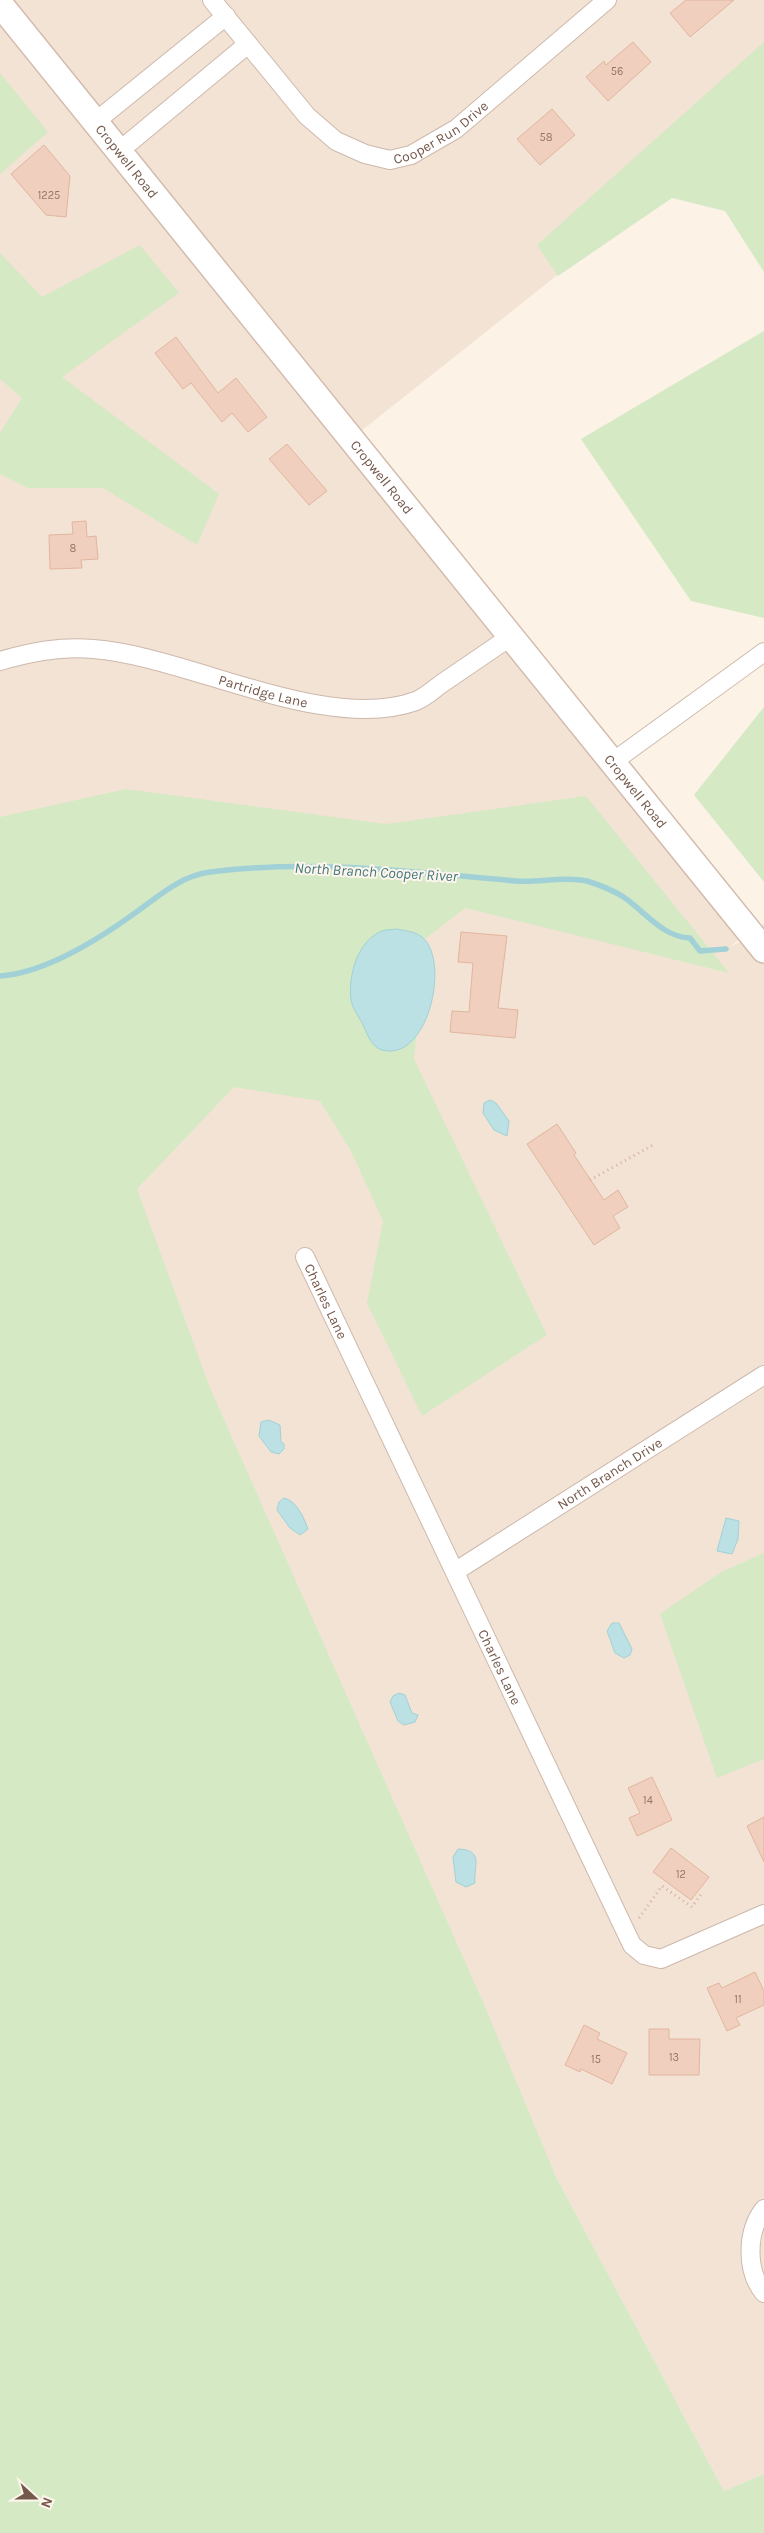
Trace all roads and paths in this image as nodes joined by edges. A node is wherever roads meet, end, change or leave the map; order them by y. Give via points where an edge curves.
1 (212, 0) edge
2 (607, 0) edge
3 (0, 4) edge
4 (226, 16) junction
5 (248, 44) junction
6 (95, 122) junction
7 (118, 152) junction
8 (510, 637) junction
9 (764, 652) edge
10 (0, 661) edge
11 (614, 761) junction
12 (764, 950) edge
13 (653, 1145) dead end
14 (590, 1180) dead end
15 (305, 1257) dead end
16 (764, 1375) edge
17 (456, 1571) junction
18 (702, 1893) dead end
19 (764, 1914) edge
20 (639, 1919) dead end
21 (764, 2209) edge
22 (764, 2293) edge

1 - 4 street, Cooper Run Drive
2 - 5 street, Cooper Run Drive via 456,128 411,155 390,160 365,154 336,141 307,116
3 - 6 street, Cropwell Road
4 - 5 street, Cooper Run Drive
4 - 6 street
5 - 7 street
6 - 7 street, Cropwell Road
7 - 8 street, Cropwell Road
8 - 10 street, Partridge Lane via 418,700 396,706 358,709 313,704 126,654 94,649 31,652
8 - 11 street, Cropwell Road
9 - 11 street
11 - 12 street, Cropwell Road
13 - 14 path
15 - 17 street, Charles Lane
16 - 17 street, North Branch Drive
17 - 19 street, Charles Lane via 632,1945 644,1955 661,1959
18 - 20 path via 692,1907 662,1886
21 - 22 street via 753,2234 750,2251 758,2285

